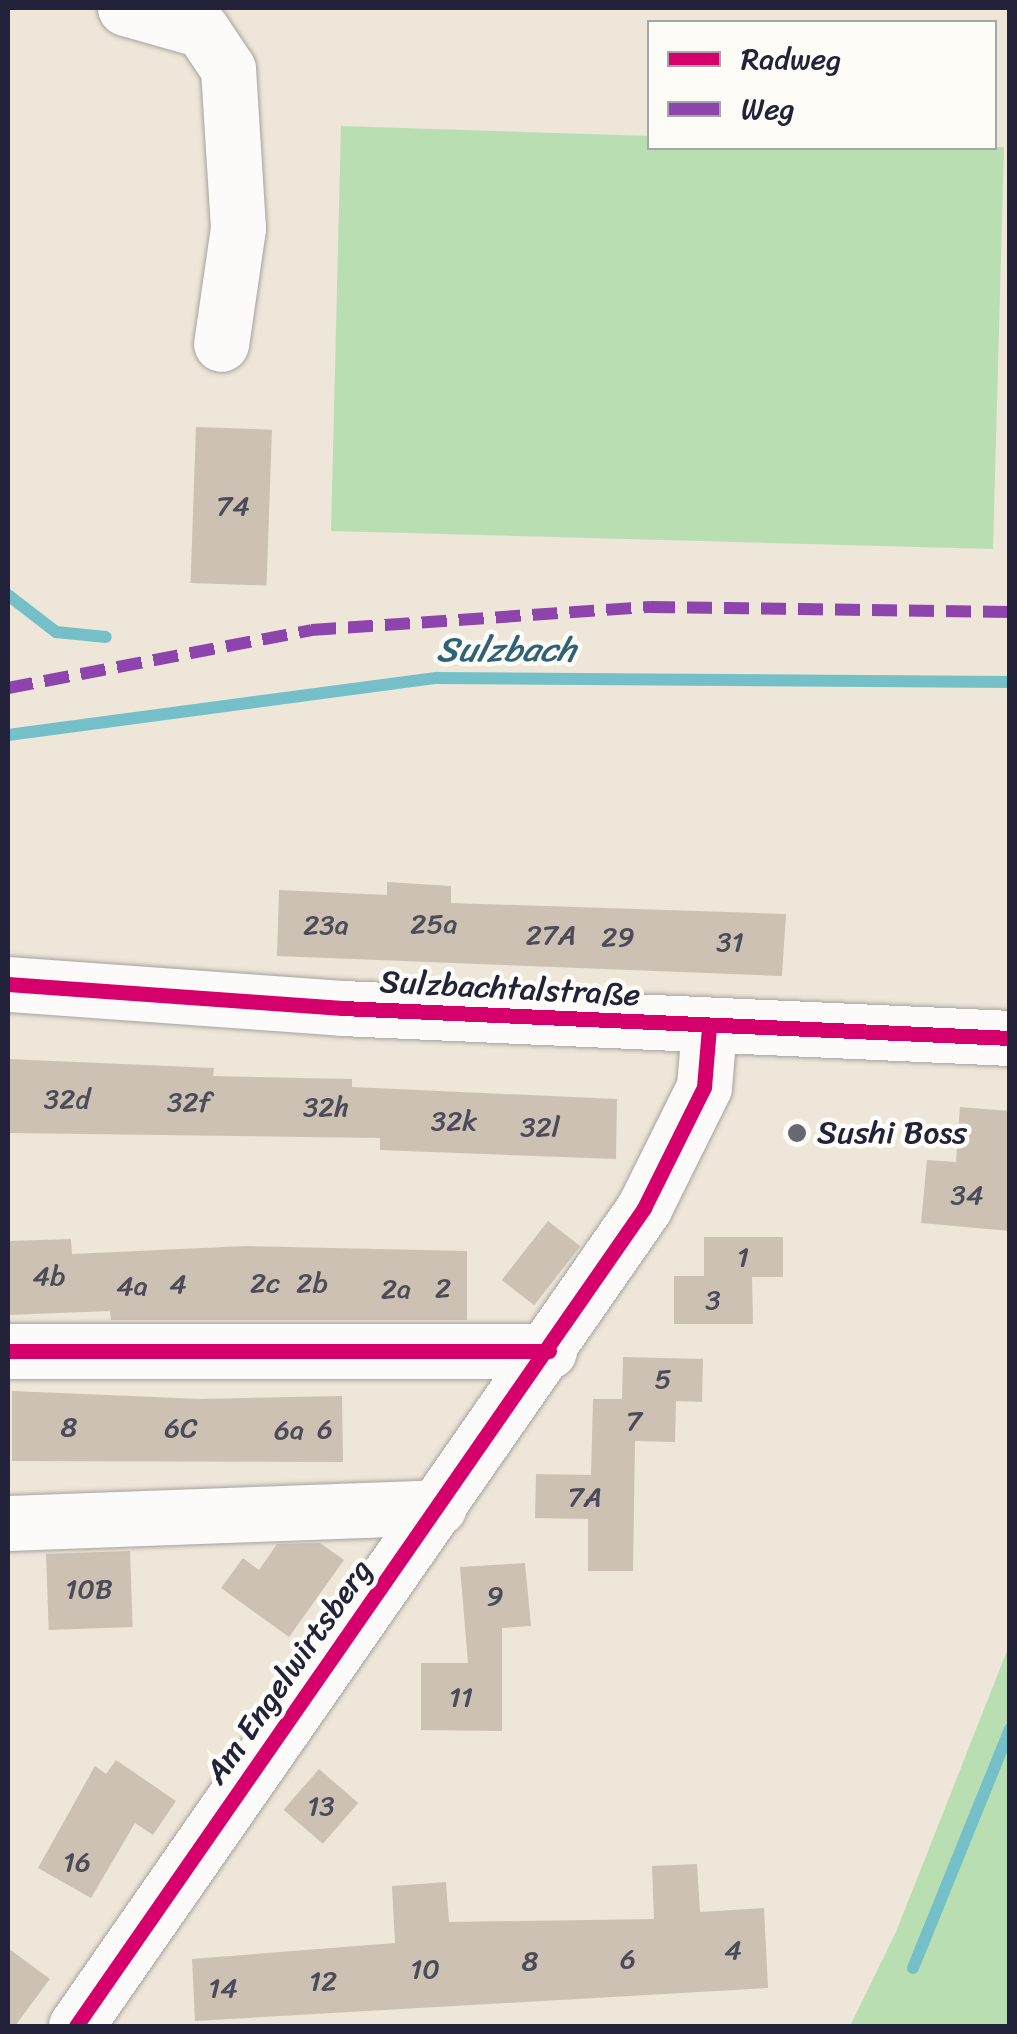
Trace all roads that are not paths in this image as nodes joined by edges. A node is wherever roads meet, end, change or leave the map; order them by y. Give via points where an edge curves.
1 (125, 8) edge
2 (221, 344) dead end
3 (8, 984) edge
4 (709, 1028) junction
5 (1010, 1038) edge
6 (549, 1351) junction
7 (8, 1352) edge
8 (439, 1507) junction
9 (8, 1522) edge
10 (76, 2026) edge

1 - 2 street via 202,30 228,69 238,228
3 - 4 street, Sulzbachtalstraße
4 - 5 street, Sulzbachtalstraße
4 - 6 street, Am Engelwirtsberg via 704,1088 677,1152
6 - 7 street
6 - 8 street, Am Engelwirtsberg
8 - 9 street, Am Engelwirtsberg
8 - 10 street, Am Engelwirtsberg

